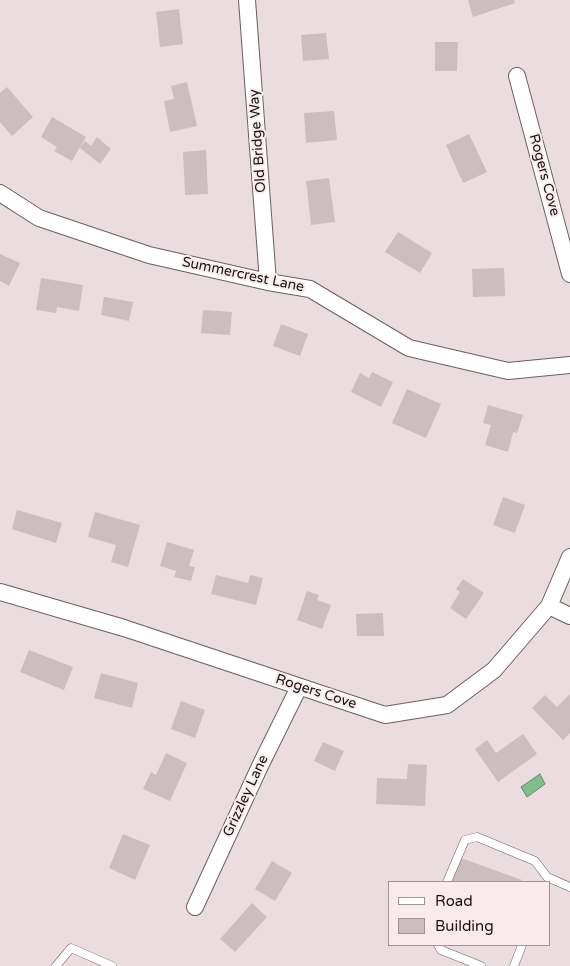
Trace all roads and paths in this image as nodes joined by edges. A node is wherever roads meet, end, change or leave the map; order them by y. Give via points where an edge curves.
1 (247, 0) edge
2 (517, 76) dead end
3 (0, 193) edge
4 (570, 274) edge
5 (268, 282) junction
6 (570, 365) edge
7 (570, 557) edge
8 (0, 592) edge
9 (549, 606) junction
10 (570, 616) edge
11 (299, 687) junction
12 (546, 879) edge
13 (447, 881) edge
14 (570, 887) edge
15 (194, 907) dead end
16 (439, 946) edge
17 (522, 946) edge
18 (56, 966) edge
19 (112, 966) edge
20 (480, 966) edge
21 (514, 966) edge

1 - 5 street, Old Bridge Way
2 - 4 street, Rogers Cove
3 - 5 street, Summercrest Lane via 39,218 149,255
5 - 6 street, Summercrest Lane via 310,289 409,348 508,371
7 - 9 street, Rogers Cove
8 - 11 street, Rogers Cove via 124,628
9 - 10 street
9 - 11 street, Rogers Cove via 494,670 447,705 385,715
11 - 15 street, Grizzley Lane
12 - 13 lane via 535,861 477,837 465,840
12 - 14 lane
16 - 20 lane via 441,950
17 - 21 lane
18 - 19 lane via 71,948

